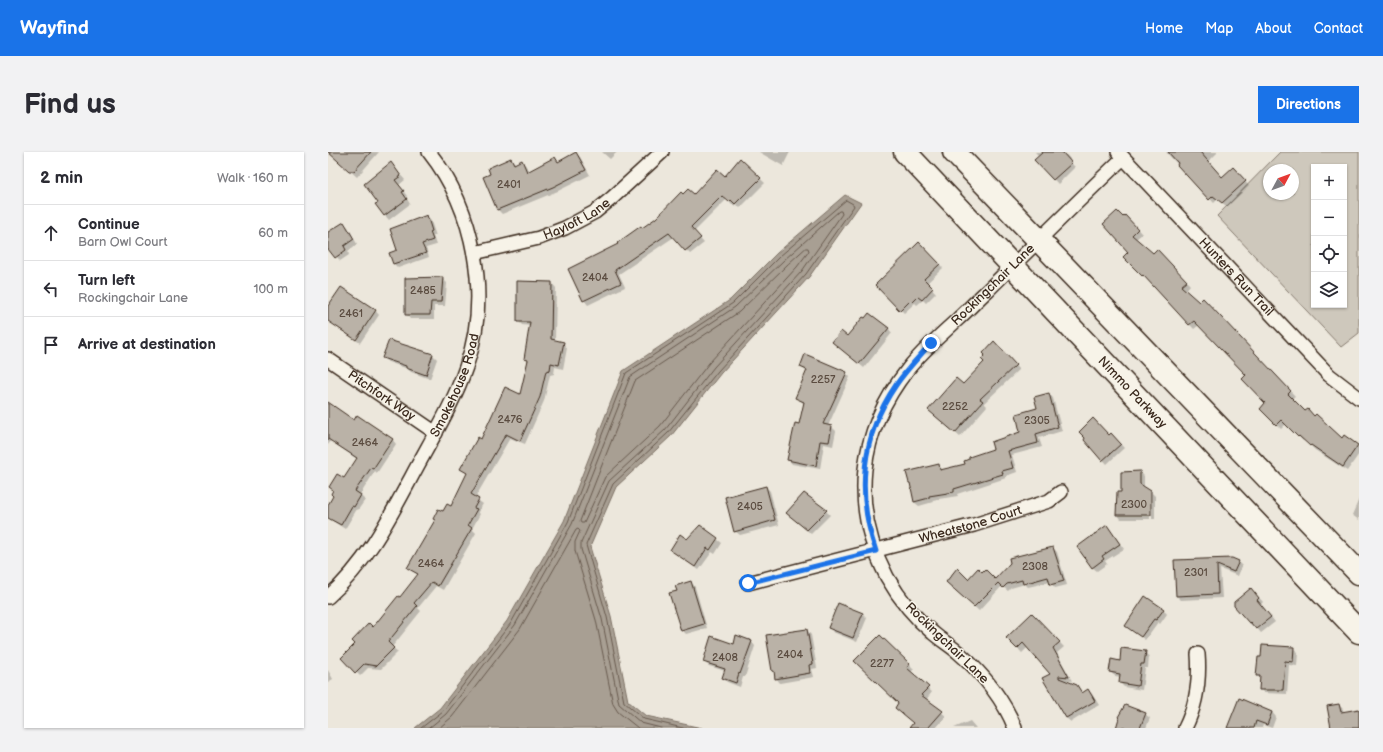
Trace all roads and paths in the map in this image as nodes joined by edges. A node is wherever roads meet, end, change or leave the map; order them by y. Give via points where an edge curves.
1 (429, 152) edge
2 (662, 152) edge
3 (905, 152) edge
4 (954, 152) edge
5 (1120, 155) edge
6 (1038, 240) junction
7 (474, 253) junction
8 (1012, 266) junction
9 (328, 359) edge
10 (1359, 398) edge
11 (436, 433) junction
12 (1061, 492) dead end
13 (876, 551) junction
14 (1359, 573) edge
15 (748, 583) dead end
16 (328, 597) edge
17 (1359, 632) edge
18 (1198, 654) dead end
19 (1015, 728) edge
20 (1184, 728) edge

1 - 7 street, Smokehouse Road via 453,191 467,226
2 - 7 street, Hayloft Lane via 612,198 594,212 565,228 539,238
3 - 8 highway, Nimmo Parkway
4 - 6 highway
5 - 6 street, Rockingchair Lane
5 - 10 street, Hunters Run Trail via 1329,375
6 - 8 street, Rockingchair Lane
6 - 14 highway
7 - 11 street, Smokehouse Road via 478,286 474,338 467,366 454,399
8 - 13 street, Rockingchair Lane via 931,343 908,368 884,405 871,435 865,462 865,508
8 - 17 highway, Nimmo Parkway
9 - 11 street, Pitchfork Way
11 - 16 street, Smokehouse Road via 383,530 363,558
12 - 13 street, Wheatstone Court via 1042,504 974,526
13 - 15 street, Wheatstone Court
13 - 19 street, Rockingchair Lane via 901,599 918,619 981,674 1000,698
18 - 20 street via 1197,692

